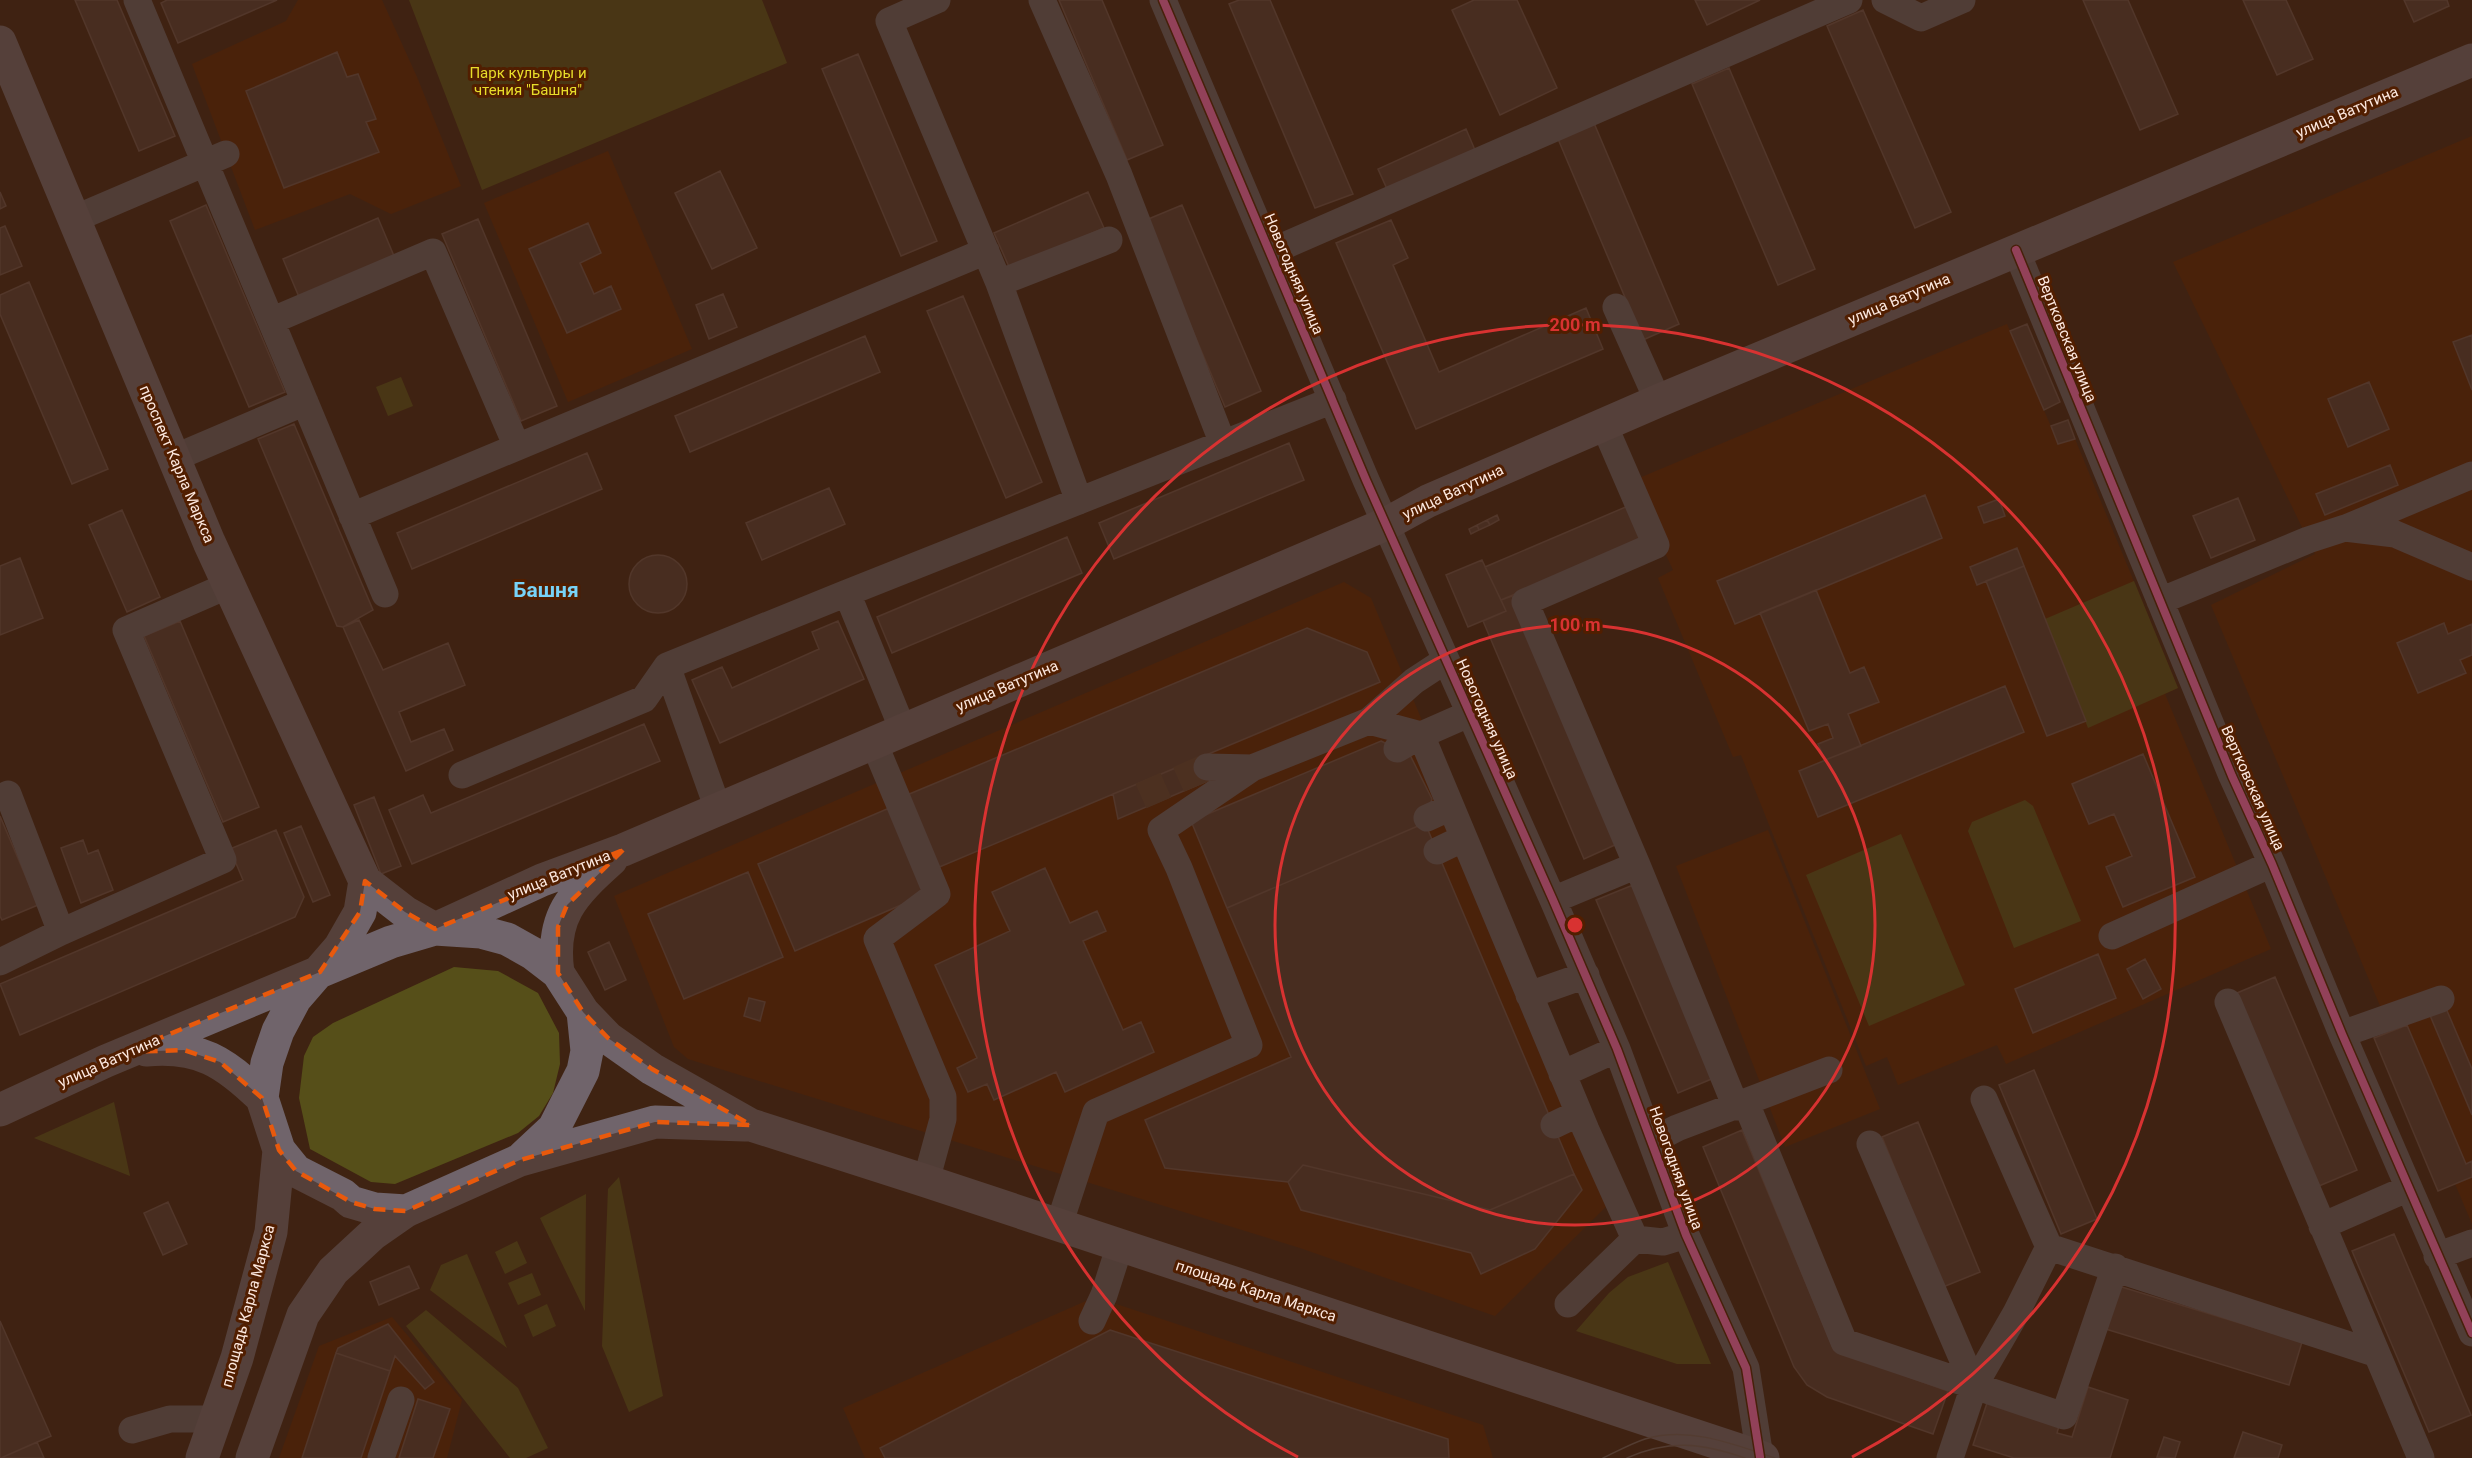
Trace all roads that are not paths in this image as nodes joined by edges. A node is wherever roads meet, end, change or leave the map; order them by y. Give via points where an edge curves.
1 (137, 0) edge
2 (937, 0) edge
3 (1042, 0) edge
4 (1163, 0) edge
5 (1849, 0) edge
6 (1885, 0) edge
7 (1962, 0) edge
8 (0, 42) edge
9 (2472, 60) edge
10 (215, 158) junction
11 (74, 219) junction
12 (1109, 240) dead end
13 (2016, 250) junction
14 (986, 251) junction
15 (1270, 252) junction
16 (999, 283) junction
17 (1616, 308) dead end
18 (271, 321) junction
19 (1332, 400) junction
20 (1658, 401) junction
21 (305, 402) junction
22 (1604, 425) junction
23 (1224, 444) junction
24 (517, 447) junction
25 (174, 458) junction
26 (2472, 475) edge
27 (1079, 501) junction
28 (352, 516) junction
29 (1386, 524) junction
30 (2345, 528) junction
31 (2472, 567) edge
32 (229, 585) junction
33 (847, 592) junction
34 (385, 594) dead end
35 (2160, 601) junction
36 (1446, 660) junction
37 (667, 666) junction
38 (1471, 713) junction
39 (1362, 733) junction
40 (1421, 735) junction
41 (889, 737) junction
42 (1397, 749) dead end
43 (1207, 767) tunnel mouth
44 (1252, 768) junction
45 (462, 775) dead end
46 (8, 794) dead end
47 (718, 809) junction
48 (1467, 845) junction
49 (623, 850) junction
50 (1440, 857) dead end
51 (2272, 864) junction
52 (1637, 865) junction
53 (365, 881) junction
54 (1553, 900) junction
55 (435, 929) junction
56 (61, 932) junction
57 (2112, 936) dead end
58 (0, 962) edge
59 (320, 972) junction
60 (558, 973) junction
61 (1586, 975) junction
62 (1530, 995) junction
63 (2441, 999) dead end
64 (2228, 1002) dead end
65 (583, 1012) junction
66 (2342, 1034) junction
67 (1617, 1049) junction
68 (126, 1052) junction
69 (1828, 1070) dead end
70 (1562, 1074) junction
71 (262, 1098) junction
72 (1984, 1099) dead end
73 (1741, 1105) junction
74 (0, 1110) edge
75 (1582, 1122) junction
76 (751, 1125) junction
77 (1557, 1133) dead end
78 (1652, 1141) junction
79 (1870, 1144) dead end
80 (279, 1150) junction
81 (520, 1160) junction
82 (926, 1180) junction
83 (2409, 1188) junction
84 (406, 1211) junction
85 (1059, 1225) junction
86 (2322, 1226) junction
87 (1686, 1235) junction
88 (1635, 1239) junction
89 (2472, 1242) edge
90 (1120, 1245) junction
91 (2049, 1247) junction
92 (2437, 1256) junction
93 (2115, 1266) junction
94 (1568, 1304) dead end
95 (1092, 1321) dead end
96 (2472, 1333) edge
97 (2377, 1353) junction
98 (1974, 1386) junction
99 (274, 1393) junction
100 (400, 1400) dead end
101 (215, 1419) junction
102 (132, 1430) dead end
103 (202, 1458) edge
104 (252, 1458) edge
105 (268, 1458) edge
106 (381, 1458) edge
107 (1761, 1458) edge
108 (1950, 1458) edge
109 (2421, 1458) edge

1 - 10 street
2 - 14 street via 889,21
3 - 23 street via 1119,175
4 - 15 street, Новогодняя улица
5 - 15 street
6 - 7 street via 1922,18
8 - 11 main road, проспект Карла Маркса
9 - 13 main road, улица Ватутина
10 - 11 street
10 - 18 street
11 - 25 main road, проспект Карла Маркса
12 - 16 street
13 - 20 main road, улица Ватутина
13 - 35 street, Вертковская улица via 2076,375
14 - 16 street
14 - 24 street
15 - 19 street, Новогодняя улица
16 - 27 street
17 - 20 street
18 - 21 street
18 - 24 street via 433,252
19 - 23 street
19 - 29 street, Новогодняя улица
20 - 22 main road, улица Ватутина
21 - 25 street
21 - 28 street
22 - 29 main road, улица Ватутина via 1428,501
22 - 52 street via 1656,545 1525,602
23 - 27 street
24 - 28 street
25 - 32 main road, проспект Карла Маркса
26 - 30 street
27 - 33 street
28 - 34 street
29 - 36 street, Новогодняя улица
29 - 41 main road, улица Ватутина
30 - 31 street via 2395,534
30 - 35 street
32 - 53 main road, проспект Карла Маркса
32 - 56 street via 126,630 223,860
33 - 37 street
33 - 41 street
35 - 51 street, Вертковская улица
36 - 38 street, Новогодняя улица
36 - 39 street via 1414,681
37 - 45 street via 644,699
37 - 47 street
38 - 40 street
38 - 54 street, Новогодняя улица
39 - 40 street via 1401,728
39 - 44 street
40 - 42 street
40 - 48 street via 1439,812
41 - 47 main road, улица Ватутина
41 - 82 street via 937,894 877,939 943,1097 943,1119
43 - 44 street
44 - 85 street via 1161,830 1249,1045 1096,1112
46 - 56 street
47 - 49 main road, улица Ватутина
48 - 50 street
48 - 62 street
49 - 55 main road, улица Ватутина via 542,880
49 - 60 main road via 582,886 567,905 558,927
51 - 57 street
51 - 66 street, Вертковская улица
52 - 54 street
52 - 73 street
53 - 55 main road, площадь Карла Маркса
53 - 59 main road, площадь Карла Маркса via 360,912 340,948
54 - 61 street, Новогодняя улица
55 - 59 main road, площадь Карла Маркса via 391,942
55 - 60 main road, площадь Карла Маркса via 481,932 507,939
56 - 58 street
59 - 68 main road, улица Ватутина
59 - 71 main road, площадь Карла Маркса via 295,999 278,1031 267,1063
60 - 65 main road, площадь Карла Маркса
61 - 62 street
61 - 67 street, Новогодняя улица
62 - 70 street
63 - 66 street
64 - 86 street
65 - 76 main road, площадь Карла Маркса via 608,1038 652,1069
65 - 81 main road, площадь Карла Маркса via 587,1052 583,1071 554,1128
66 - 83 street, Вертковская улица
67 - 70 street
67 - 78 street, Новогодняя улица
68 - 71 main road via 184,1050 203,1054 242,1078
68 - 74 main road, улица Ватутина
69 - 73 street
70 - 75 street
71 - 80 main road, площадь Карла Маркса
72 - 91 street
73 - 78 street
73 - 98 street via 1844,1342
75 - 77 street
75 - 88 street
76 - 81 main road, площадь Карла Маркса via 656,1122
76 - 82 main road, площадь Карла Маркса
78 - 87 street, Новогодняя улица
79 - 98 street
80 - 84 main road, площадь Карла Маркса via 296,1171 351,1202 375,1209
80 - 101 main road, площадь Карла Маркса via 271,1232 237,1358
81 - 84 main road, площадь Карла Маркса
82 - 85 main road, площадь Карла Маркса
83 - 86 street
83 - 92 street, Вертковская улица
84 - 99 main road, площадь Карла Маркса via 373,1234 333,1271 303,1315
85 - 90 main road, площадь Карла Маркса
86 - 97 street
87 - 88 street via 1663,1242
87 - 107 street, Новогодняя улица via 1746,1368
88 - 94 street
89 - 92 street
90 - 95 street
90 - 107 main road, площадь Карла Маркса
91 - 93 street
91 - 98 street
92 - 96 street, Вертковская улица
93 - 97 street
93 - 98 street via 2064,1416
97 - 109 street
98 - 108 street
99 - 104 main road, площадь Карла Маркса
99 - 105 street, площадь Карла Маркса
100 - 106 street
101 - 102 street via 170,1419
101 - 103 main road, площадь Карла Маркса

